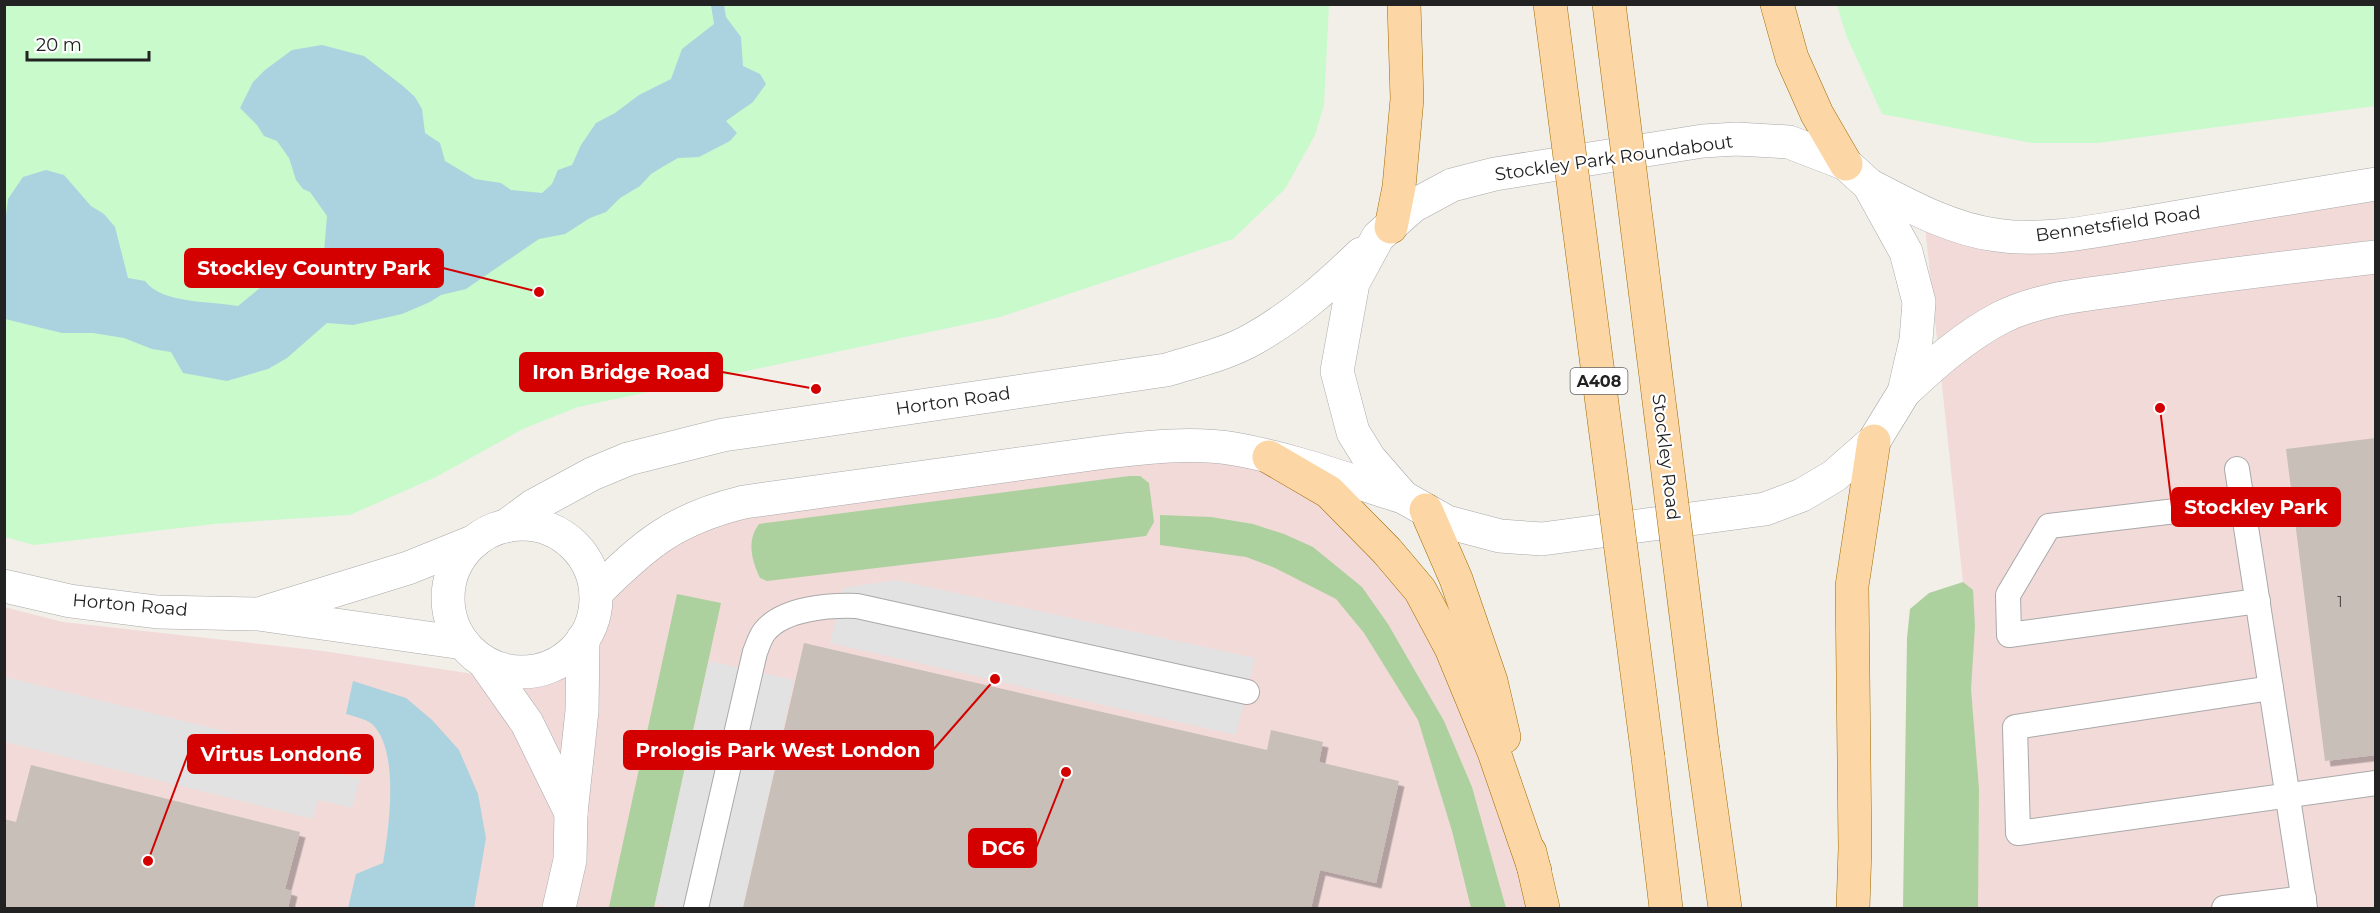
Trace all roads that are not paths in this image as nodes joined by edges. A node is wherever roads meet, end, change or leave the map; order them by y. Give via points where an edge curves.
1 (1404, 4) edge
2 (1550, 4) edge
3 (1609, 4) edge
4 (1777, 4) edge
5 (1858, 174) junction
6 (2376, 184) edge
7 (1384, 232) junction
8 (2376, 257) edge
9 (1904, 392) junction
10 (1874, 441) junction
11 (1269, 457) junction
12 (2237, 469) dead end
13 (2243, 503) junction
14 (1414, 504) junction
15 (506, 526) junction
16 (475, 541) junction
17 (4, 586) edge
18 (596, 593) junction
19 (2258, 601) junction
20 (258, 614) junction
21 (583, 639) junction
22 (473, 652) junction
23 (2271, 688) junction
24 (1246, 692) dead end
25 (2376, 783) edge
26 (2288, 794) junction
27 (572, 813) junction
28 (1535, 871) junction
29 (2305, 903) edge
30 (559, 909) edge
31 (696, 909) edge
32 (1543, 909) edge
33 (1666, 909) edge
34 (1725, 909) edge
35 (1853, 909) edge
36 (2224, 909) edge

1 - 7 main road via 1407,99 1398,187
2 - 33 main road, A408, bridge
3 - 34 main road, Stockley Road, bridge
4 - 5 main road via 1792,58 1817,114
5 - 6 street, Bennetsfield Road via 1931,216 1995,235 2020,237 2127,225
5 - 7 street, Stockley Park Roundabout via 1789,142 1703,141 1495,174 1452,185 1413,206
5 - 9 street, Stockley Park Roundabout via 1906,252 1919,302 1916,340
7 - 14 street, Stockley Park Roundabout via 1353,283 1337,371 1353,432 1369,458
7 - 15 street, Horton Road via 1317,296 1252,340 1209,356 1166,370 723,435 628,459 592,474
8 - 9 street via 2133,288 2024,308 1959,344
9 - 10 street, Stockley Park Roundabout
10 - 14 street, Stockley Park Roundabout via 1834,476 1802,495 1765,509 1542,539 1500,536 1448,522
10 - 35 main road via 1852,586
11 - 14 street
11 - 18 street via 1234,449 1150,447 744,502 678,524 637,552
11 - 28 main road via 1329,492 1420,590 1451,648 1494,752
12 - 13 lane
13 - 19 lane
13 - 19 lane via 2049,526 2008,595 2009,634
14 - 28 main road via 1456,579 1491,681
15 - 16 street
15 - 18 street via 534,526 568,540 589,568
16 - 20 street, Horton Road via 408,568
16 - 22 street via 459,559 448,591 449,615
17 - 20 street, Horton Road via 70,601 157,612
18 - 21 street via 594,612
19 - 23 lane
20 - 22 street, Horton Road
21 - 22 street via 565,658 538,670 509,671
21 - 27 street via 582,711
22 - 27 street via 527,723
23 - 26 lane
23 - 26 lane via 2015,727 2018,833
24 - 31 lane via 876,609 829,605 778,620 764,631 755,652
25 - 26 lane
26 - 29 lane
27 - 30 street via 570,860
28 - 32 main road
29 - 36 lane

